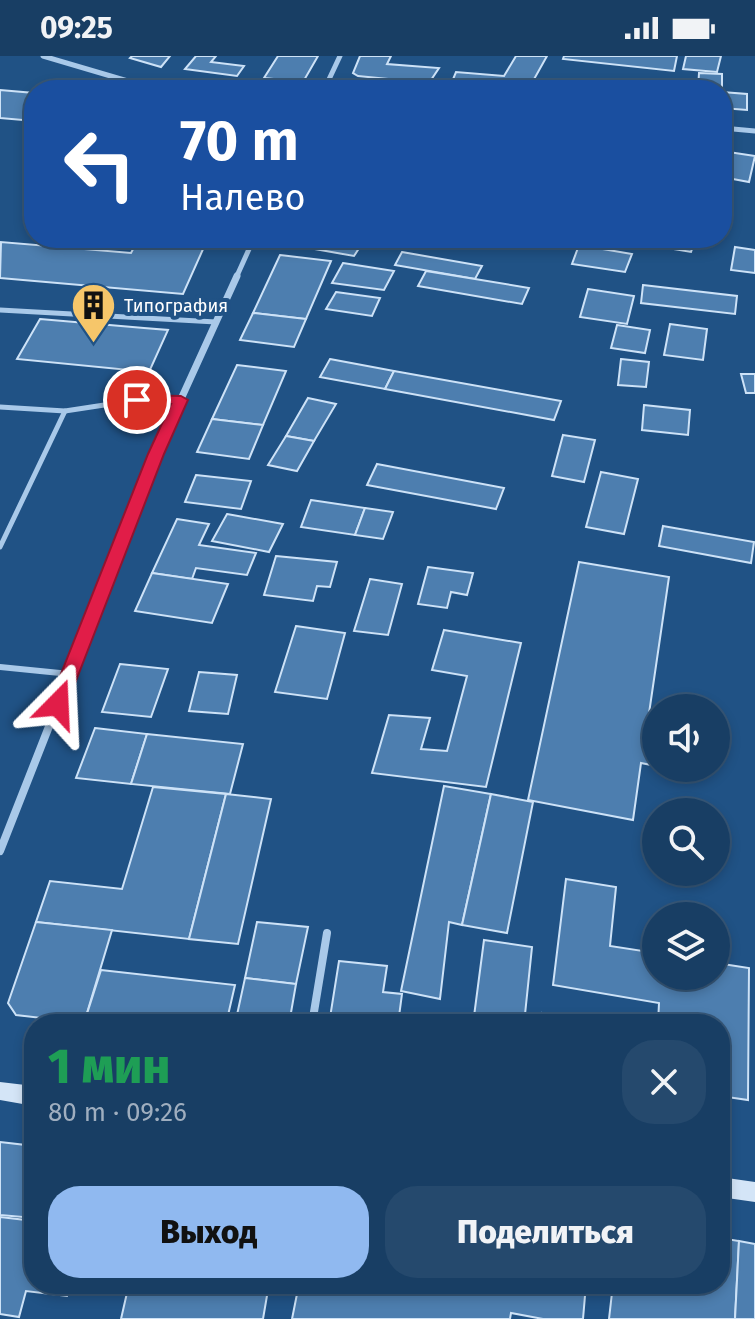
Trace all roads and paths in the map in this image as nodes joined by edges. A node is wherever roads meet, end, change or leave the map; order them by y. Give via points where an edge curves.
1 (43, 56) edge
2 (340, 56) edge
3 (124, 80) edge
4 (329, 80) edge
5 (732, 129) edge
6 (755, 131) edge
7 (249, 248) edge
8 (0, 310) edge
9 (216, 322) junction
10 (181, 400) junction
11 (0, 407) edge
12 (65, 411) junction
13 (0, 547) edge
14 (0, 667) edge
15 (70, 674) junction
16 (0, 851) edge
17 (327, 933) dead end
18 (314, 1014) edge
19 (0, 1091) edge
20 (24, 1095) edge
21 (730, 1188) edge
22 (755, 1192) edge

1 - 3 street
2 - 4 street
5 - 6 street
7 - 9 street
8 - 9 lane
9 - 10 street
10 - 12 lane via 137,400
10 - 15 street
11 - 12 lane
12 - 13 lane
14 - 15 lane
15 - 16 street
17 - 18 lane
19 - 20 main road
21 - 22 main road

